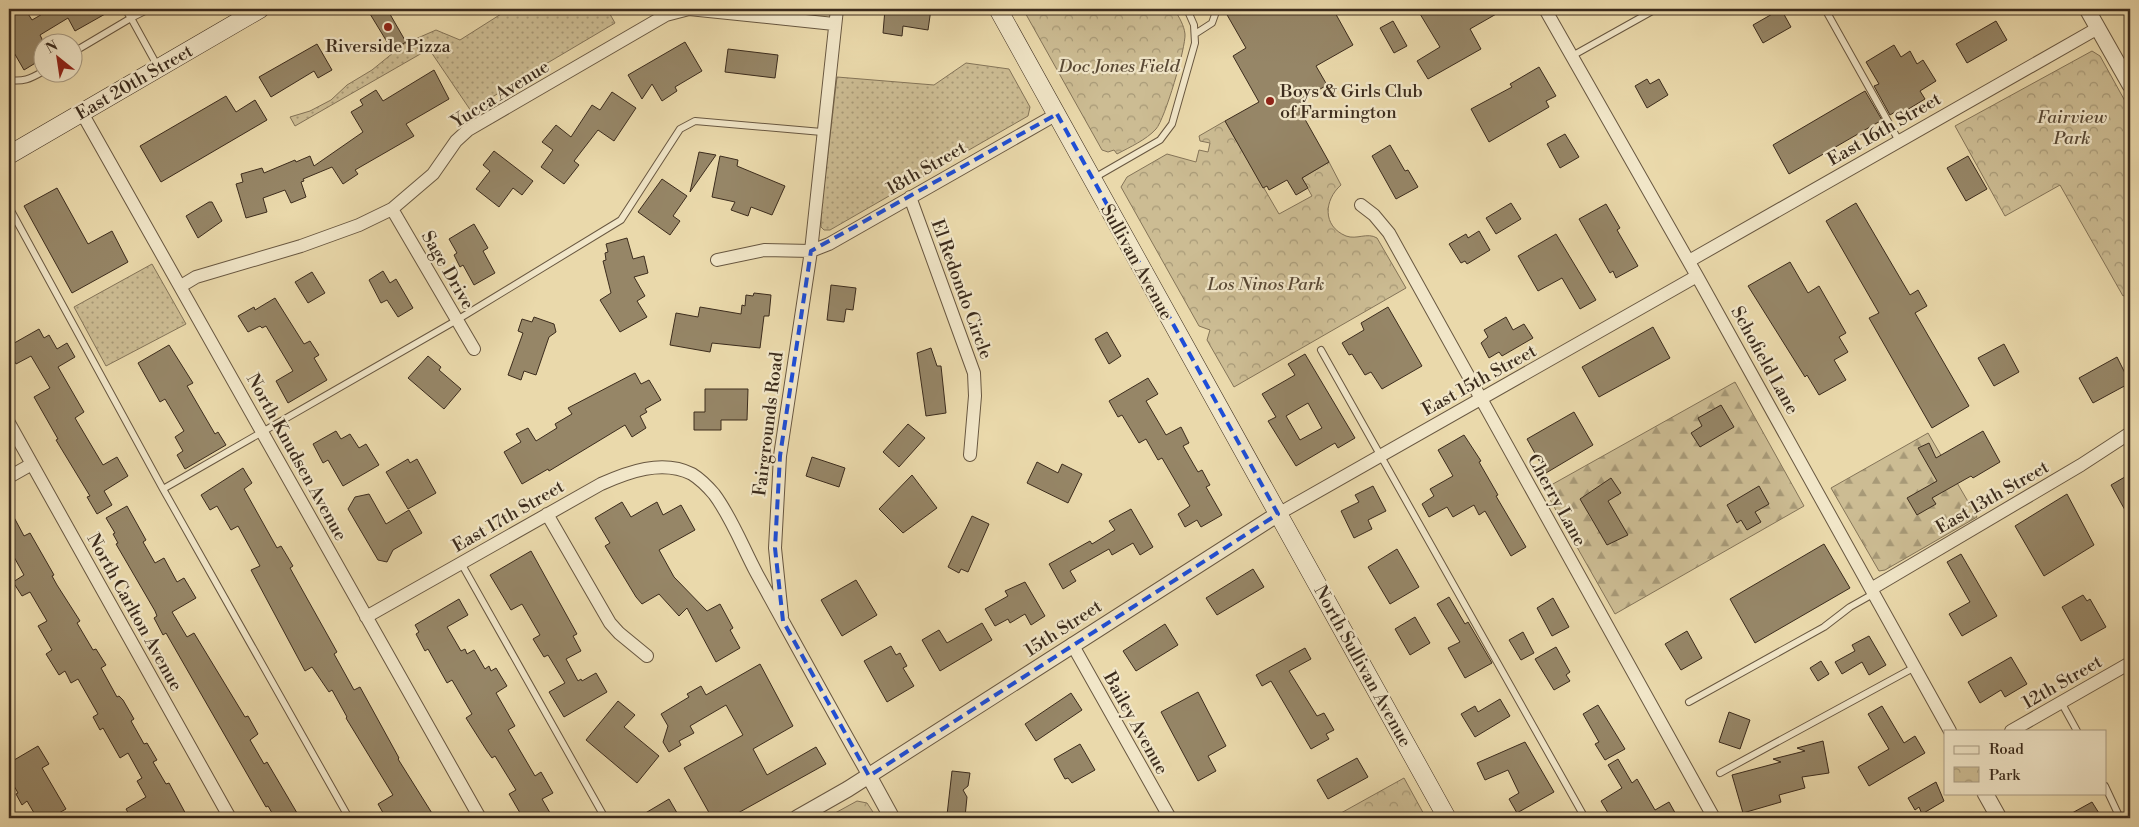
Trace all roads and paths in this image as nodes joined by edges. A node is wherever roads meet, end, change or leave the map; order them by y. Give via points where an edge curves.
1 (125, 9) edge
2 (149, 9) edge
3 (260, 9) edge
4 (837, 9) edge
5 (998, 9) edge
6 (1187, 9) edge
7 (1217, 9) edge
8 (1545, 9) edge
9 (1656, 9) edge
10 (1825, 9) edge
11 (2088, 9) edge
12 (131, 18) junction
13 (834, 24) junction
14 (2098, 28) junction
15 (1195, 34) junction
16 (82, 48) edge
17 (1572, 56) junction
18 (158, 68) junction
19 (32, 78) edge
20 (9, 80) edge
21 (2130, 85) edge
22 (82, 113) junction
23 (1057, 114) junction
24 (822, 132) junction
25 (1899, 141) junction
26 (9, 155) edge
27 (1091, 180) junction
28 (910, 197) junction
29 (1361, 206) dead end
30 (9, 207) edge
31 (392, 209) junction
32 (811, 251) junction
33 (717, 260) dead end
34 (1689, 261) junction
35 (1697, 276) junction
36 (181, 286) junction
37 (457, 320) junction
38 (474, 349) dead end
39 (1321, 350) dead end
40 (1481, 399) junction
41 (9, 423) edge
42 (263, 432) junction
43 (2130, 432) edge
44 (970, 455) dead end
45 (1380, 455) junction
46 (32, 464) junction
47 (9, 477) edge
48 (164, 489) junction
49 (547, 514) junction
50 (1278, 514) junction
51 (461, 563) junction
52 (1872, 591) junction
53 (366, 617) junction
54 (783, 620) junction
55 (1072, 644) junction
56 (647, 656) dead end
57 (2130, 663) edge
58 (1915, 667) junction
59 (1690, 702) dead end
60 (2061, 702) junction
61 (1949, 730) edge
62 (2013, 730) edge
63 (2076, 730) edge
64 (1720, 772) dead end
65 (869, 776) junction
66 (2106, 788) edge
67 (1986, 794) edge
68 (230, 818) edge
69 (349, 818) edge
70 (480, 818) edge
71 (605, 818) edge
72 (797, 818) edge
73 (892, 818) edge
74 (1170, 818) edge
75 (1447, 818) edge
76 (1585, 818) edge
77 (1714, 818) edge
78 (1999, 818) edge
79 (2120, 818) edge

1 - 12 lane
2 - 12 lane
3 - 18 main road, East 20th Street
4 - 13 street, Fairgrounds Road
5 - 23 main road, Sullivan Avenue
6 - 15 lane
7 - 15 lane via 1212,23
8 - 17 street, Schofield Lane
9 - 17 lane
10 - 25 lane
11 - 14 street
12 - 16 lane
12 - 18 lane
13 - 24 street, Fairgrounds Road
13 - 31 street, Yucca Avenue via 689,9 666,14 468,130 456,141 433,174
14 - 21 street
14 - 25 street, East 16th Street
15 - 27 lane via 1176,114 1166,134 1149,148
17 - 34 street, Schofield Lane
18 - 22 main road, East 20th Street
19 - 20 lane
22 - 26 main road, East 20th Street
22 - 36 street, North Knudsen Avenue
23 - 27 main road, Sullivan Avenue
23 - 28 street, 18th Street
24 - 32 street, Fairgrounds Road
24 - 37 lane via 695,121 680,129 621,220
25 - 34 street, East 16th Street
27 - 50 main road, Sullivan Avenue
28 - 32 street, 18th Street
28 - 44 street, El Redondo Circle via 974,372 976,396
29 - 40 street, Cherry Lane via 1374,215 1389,233
30 - 48 lane
31 - 36 street, Yucca Avenue via 301,246 196,276
31 - 37 street, Sage Drive
32 - 33 street via 764,250
32 - 54 street, Fairgrounds Road via 780,456 775,548
34 - 35 street, Schofield Lane
35 - 40 street, East 15th Street
35 - 52 street, Schofield Lane
36 - 42 street, North Knudsen Avenue
37 - 38 street, Sage Drive
37 - 42 lane
39 - 45 lane
40 - 45 street, East 15th Street
40 - 77 street, Cherry Lane
41 - 46 street, North Carlton Avenue
42 - 48 lane
42 - 53 street, North Knudsen Avenue
43 - 52 street, East 13th Street
45 - 50 street, East 15th Street
45 - 76 lane
46 - 47 street
46 - 68 street, North Carlton Avenue
48 - 69 lane
49 - 51 street, East 17th Street
49 - 54 street, East 17th Street via 620,476 657,467 675,468 692,474 714,495
49 - 56 street via 610,623
50 - 55 street, 15th Street
50 - 75 main road, North Sullivan Avenue
51 - 53 street, East 17th Street
51 - 71 lane
52 - 58 street, Schofield Lane
52 - 59 lane via 1824,626
53 - 70 street, North Knudsen Avenue
54 - 65 street, Fairgrounds Road
55 - 65 street, 15th Street
55 - 74 street, Bailey Avenue
57 - 60 street, 12th Street
58 - 61 street, Schofield Lane
58 - 64 lane
60 - 62 street, 12th Street
60 - 63 lane
65 - 72 street, 15th Street
65 - 73 street, Fairgrounds Road
66 - 79 lane
67 - 78 street

